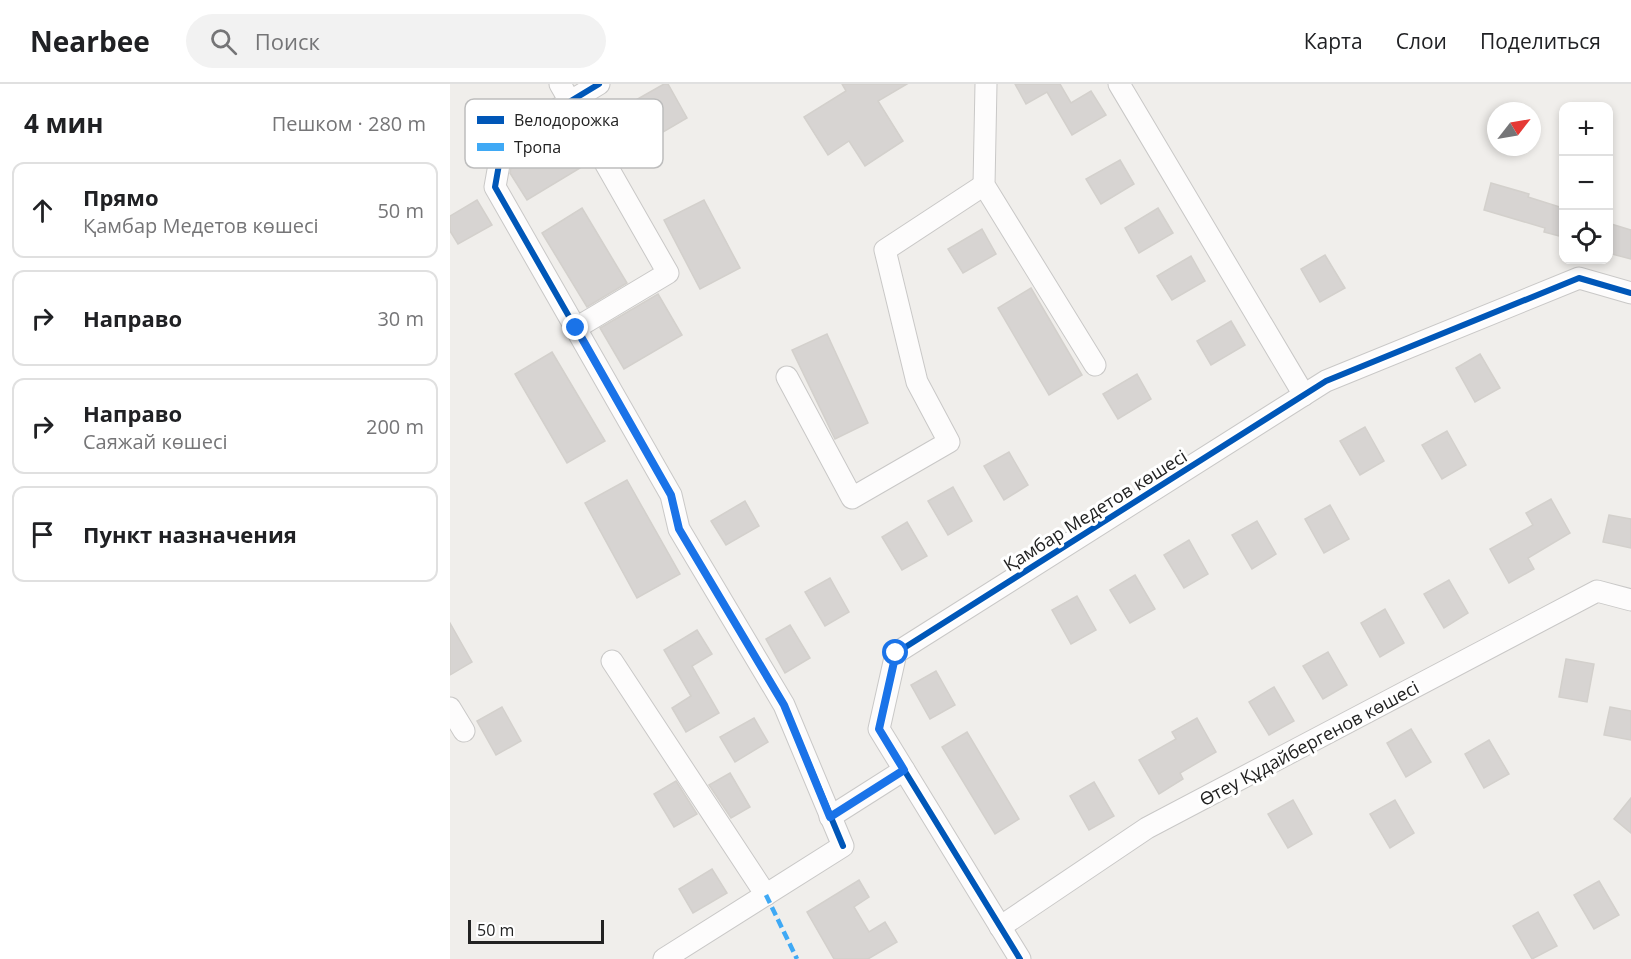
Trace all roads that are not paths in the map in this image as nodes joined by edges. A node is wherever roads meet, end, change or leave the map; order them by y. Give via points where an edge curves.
1 (599, 84) edge
2 (986, 84) edge
3 (1119, 84) edge
4 (565, 93) edge
5 (498, 168) edge
6 (608, 168) edge
7 (984, 184) junction
8 (1631, 293) edge
9 (576, 328) junction
10 (1095, 364) dead end
11 (786, 377) dead end
12 (1304, 395) junction
13 (1631, 600) edge
14 (612, 661) dead end
15 (450, 708) edge
16 (464, 731) dead end
17 (904, 770) junction
18 (830, 817) junction
19 (766, 896) junction
20 (1000, 927) junction
21 (664, 959) edge
22 (1020, 959) edge

1 - 4 street
2 - 7 street
3 - 12 street
5 - 9 street via 495,187
6 - 9 street via 668,273
7 - 10 street
7 - 11 street via 885,250 917,382 949,442 852,498
8 - 12 street, Қамбар Медетов көшесі via 1579,278 1326,381
9 - 18 street via 671,495 679,529 784,705
12 - 17 street, Қамбар Медетов көшесі via 896,653 879,729
13 - 20 street, Өтеу Құдайбергенов көшесі via 1597,591 1147,828
14 - 19 street
15 - 16 street
17 - 18 street
17 - 20 street, Қамбар Медетов көшесі
18 - 19 street via 843,846
19 - 21 street
20 - 22 street, Қамбар Медетов көшесі

